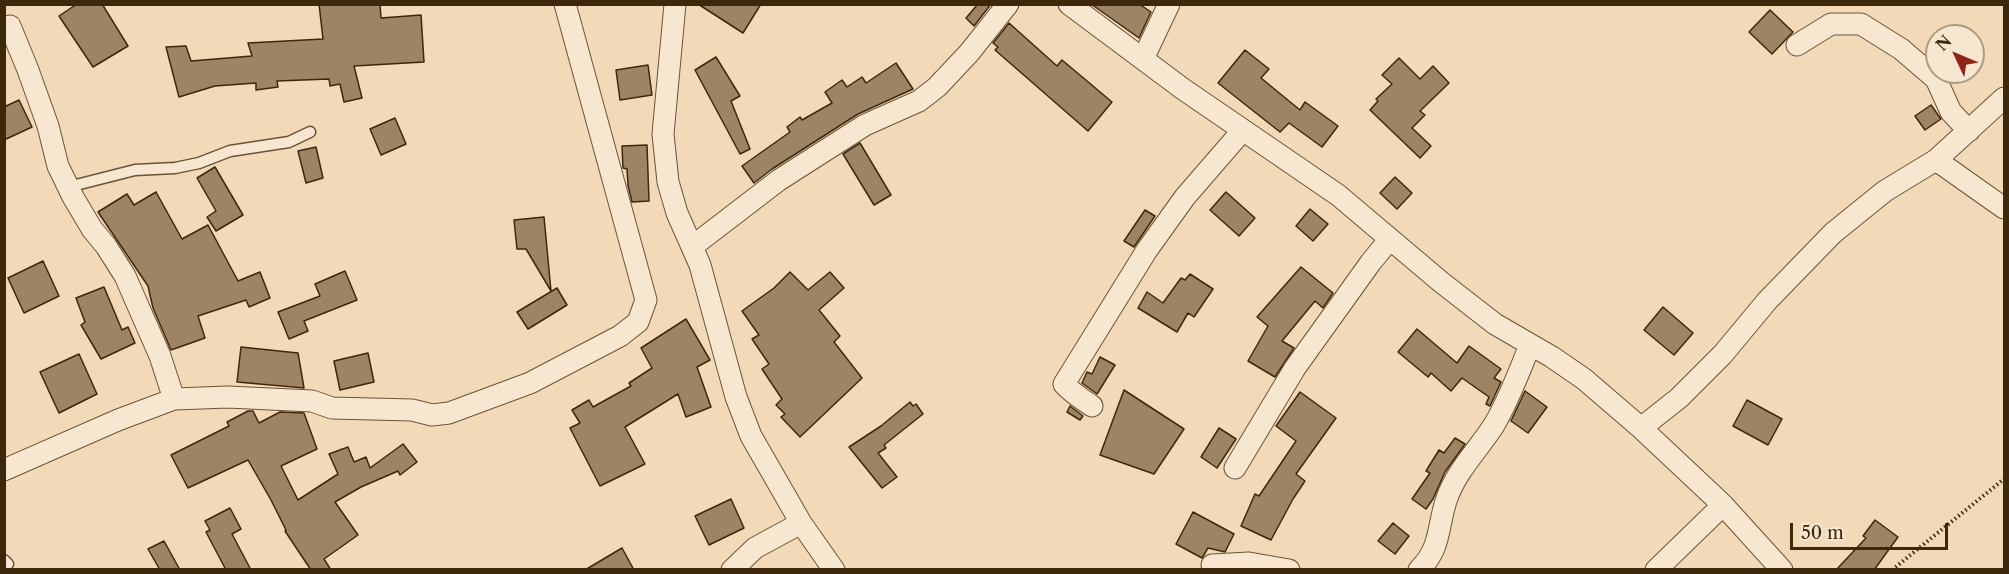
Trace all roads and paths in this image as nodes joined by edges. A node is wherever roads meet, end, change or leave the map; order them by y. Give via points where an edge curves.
1 (565, 4) edge
2 (675, 4) edge
3 (1008, 4) edge
4 (1069, 4) edge
5 (1169, 4) edge
6 (10, 26) dead end
7 (1797, 45) dead end
8 (1143, 59) junction
9 (2004, 98) edge
10 (1243, 130) junction
11 (1969, 131) junction
12 (310, 132) dead end
13 (1936, 160) junction
14 (68, 187) junction
15 (2004, 208) edge
16 (1390, 239) junction
17 (693, 246) junction
18 (1530, 345) junction
19 (174, 399) junction
20 (1092, 406) dead end
21 (1641, 428) junction
22 (1236, 468) dead end
23 (4, 470) edge
24 (2004, 479) edge
25 (1722, 505) junction
26 (801, 523) junction
27 (1212, 565) dead end
28 (732, 570) edge
29 (834, 570) edge
30 (1289, 570) edge
31 (1419, 570) edge
32 (1656, 570) edge
33 (1782, 570) edge
34 (1892, 570) edge

1 - 19 street via 646,300 638,322 620,336 530,383 492,399 432,416 412,410 332,408 312,401
2 - 17 street via 663,134 668,182
3 - 17 street via 969,53 919,101 865,125 779,180
4 - 8 street
5 - 8 street
6 - 14 street
7 - 11 street via 1831,24 1861,24 1901,49 1936,79 1951,112
8 - 10 street
9 - 11 street
10 - 16 street via 1338,195
10 - 20 street via 1185,197 1147,250 1064,384
11 - 13 street
12 - 14 lane via 289,142 230,151 199,163 135,170
13 - 15 street
13 - 21 street via 1885,191 1833,233 1716,361
14 - 19 street via 125,276
16 - 18 street via 1495,324
16 - 22 street via 1295,368
17 - 26 street via 751,436
18 - 21 street via 1584,379
18 - 31 street via 1493,426 1459,471 1442,512 1440,535 1429,560
19 - 23 street
21 - 25 street
24 - 34 path
25 - 32 street
25 - 33 street
26 - 28 street via 755,548
26 - 29 street
27 - 30 street via 1249,563

